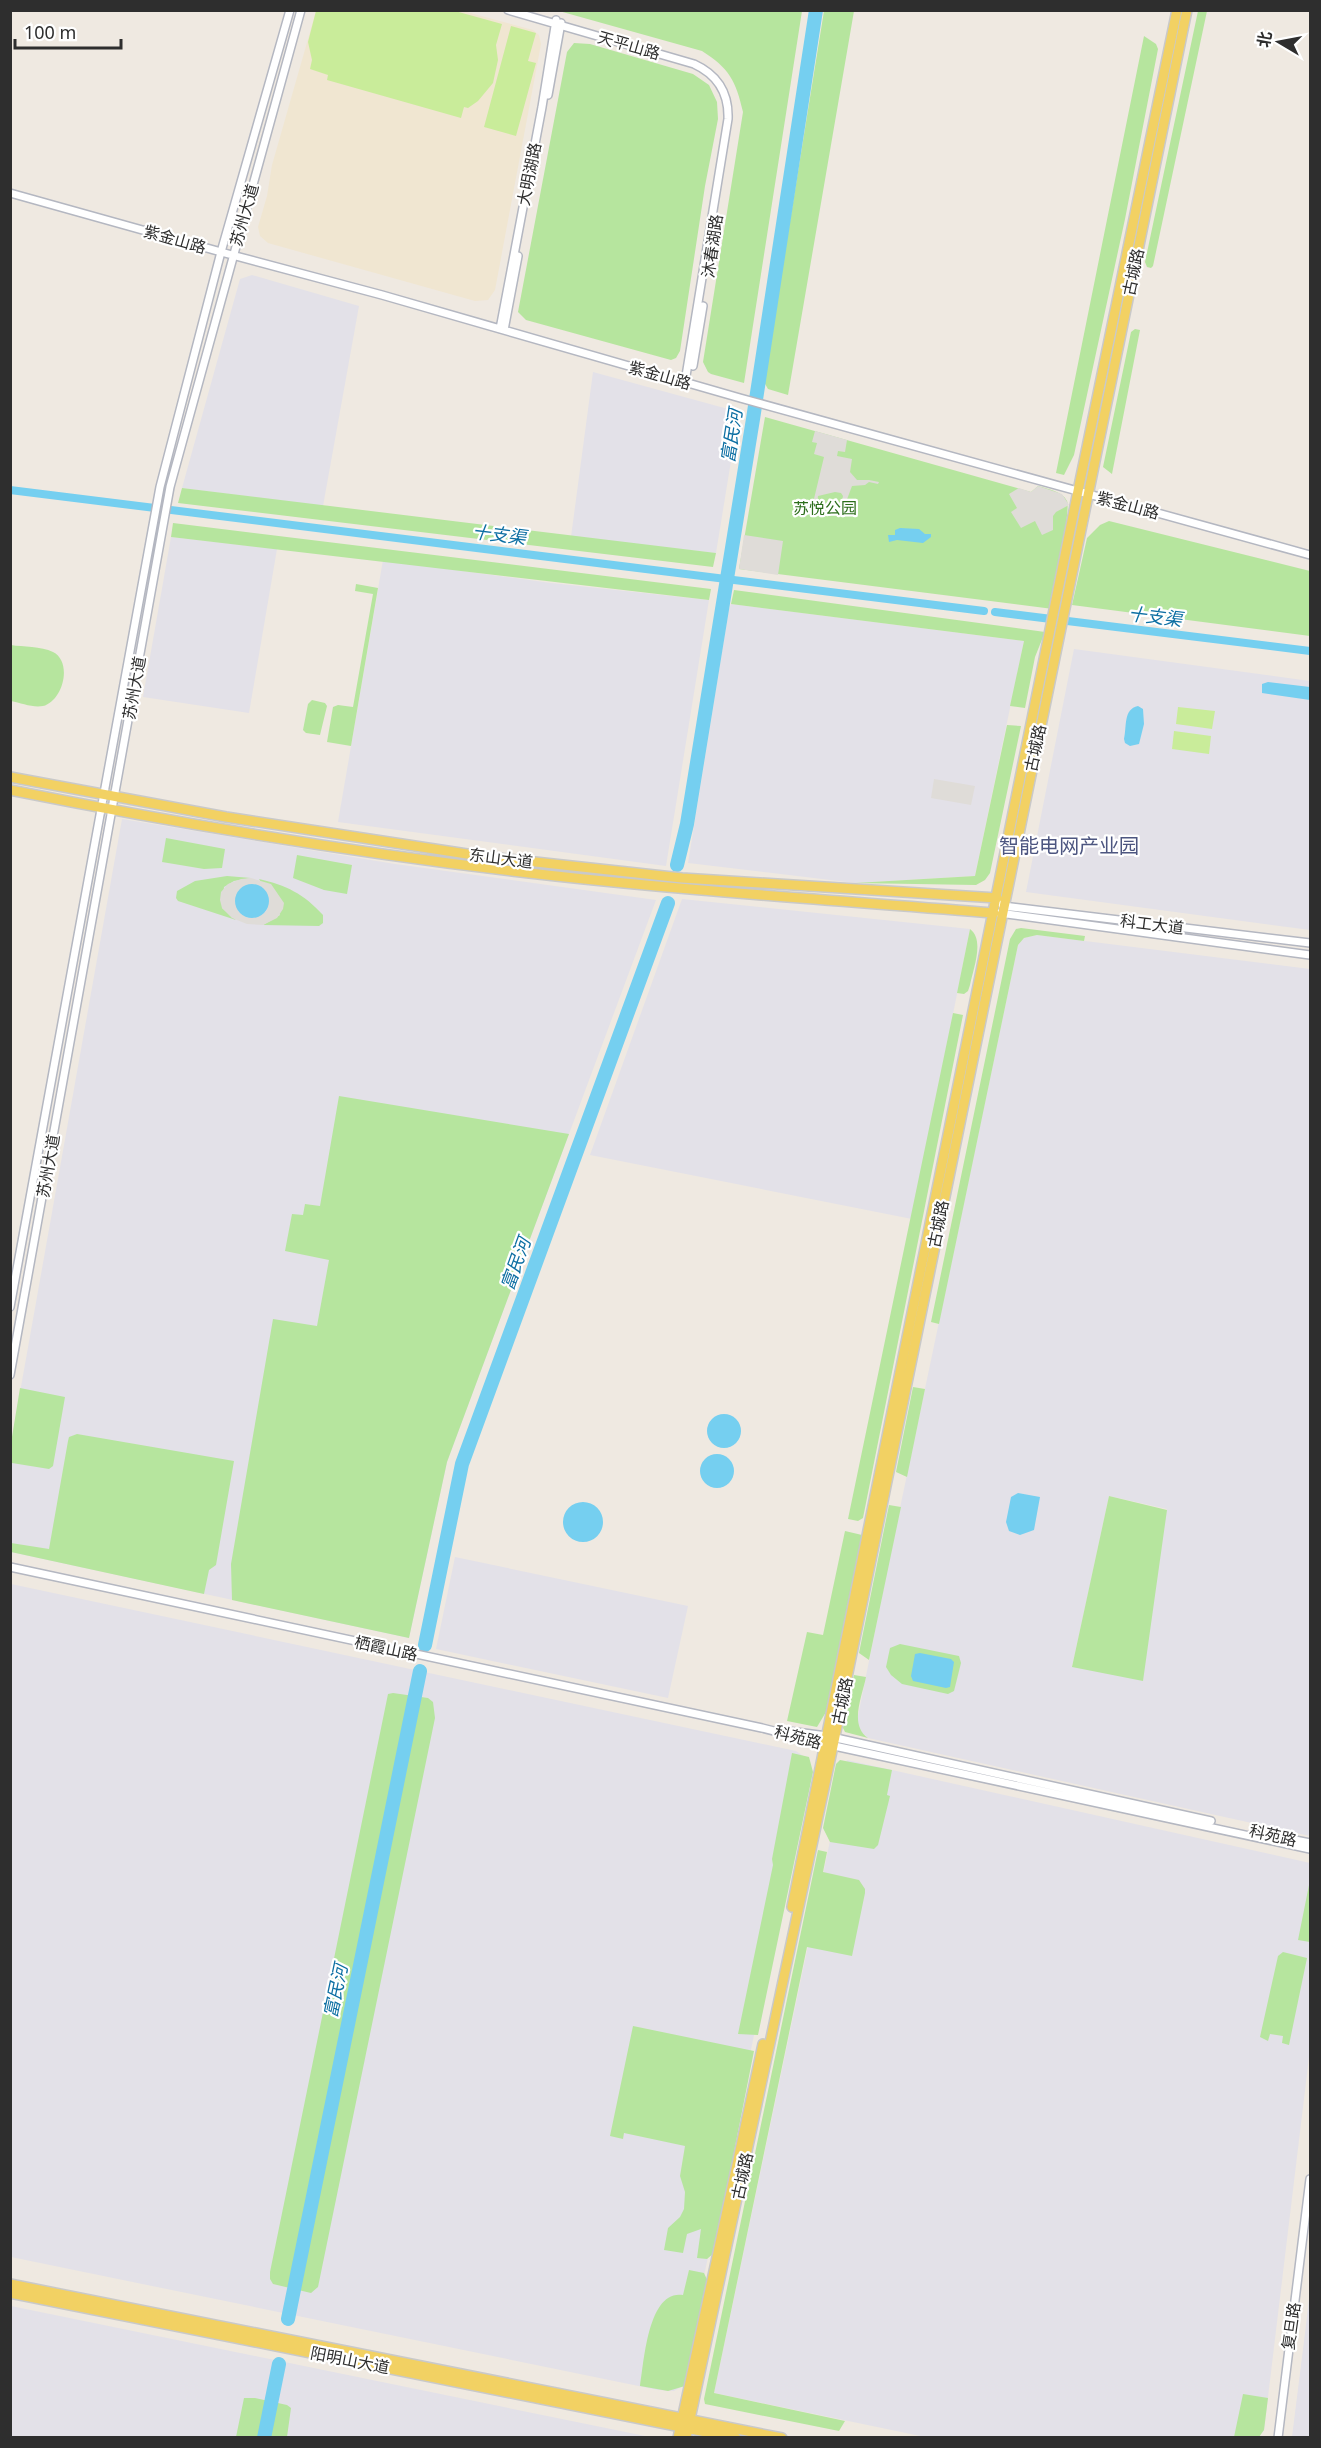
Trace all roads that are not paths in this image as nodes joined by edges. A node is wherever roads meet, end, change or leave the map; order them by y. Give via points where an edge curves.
1 (290, 10) edge
2 (301, 10) edge
3 (508, 10) edge
4 (524, 10) edge
5 (1177, 10) edge
6 (1187, 10) edge
7 (558, 23) junction
8 (730, 108) joint
9 (10, 193) edge
10 (221, 252) junction
11 (232, 255) junction
12 (502, 329) junction
13 (687, 382) junction
14 (1082, 492) junction
15 (1311, 555) edge
16 (10, 777) edge
17 (10, 790) edge
18 (104, 795) junction
19 (115, 797) junction
20 (101, 808) junction
21 (112, 810) junction
22 (999, 908) junction
23 (1311, 943) edge
24 (1311, 955) edge
25 (10, 1307) edge
26 (10, 1375) edge
27 (10, 1567) edge
28 (762, 1728) joint
29 (830, 1741) junction
30 (1311, 1844) edge
31 (1311, 1848) edge
32 (1311, 2178) edge
33 (10, 2284) edge
34 (10, 2293) edge
35 (685, 2426) edge
36 (678, 2438) edge
37 (736, 2438) edge
38 (782, 2438) edge
39 (1278, 2438) edge

1 - 10 street, 苏州大道
2 - 11 street, 苏州大道
3 - 7 street, 天平山路
4 - 7 street, 天平山路
5 - 14 main road, 古城路
6 - 14 main road, 古城路
7 - 8 street, 天平山路 via 703,67 722,86
7 - 12 street, 大明湖路
8 - 13 street, 沐春湖路
9 - 10 street, 紫金山路
10 - 11 street, 紫金山路
10 - 18 street, 苏州大道 via 160,487
11 - 12 street, 紫金山路
11 - 19 street, 苏州大道 via 170,487
12 - 13 street, 紫金山路
13 - 14 street, 紫金山路
14 - 15 street, 紫金山路
14 - 22 main road, 古城路
16 - 18 main road, 东山大道
17 - 20 main road, 东山大道
18 - 19 main road, 东山大道
18 - 20 street, 苏州大道
19 - 21 street, 苏州大道
19 - 22 main road, 东山大道 via 480,856
20 - 21 main road, 东山大道
20 - 25 street, 苏州大道
21 - 22 main road, 东山大道 via 384,855 512,871 678,888
21 - 26 street, 苏州大道
22 - 23 street, 科工大道
22 - 24 street, 科工大道
22 - 29 main road, 古城路
27 - 28 street, 栖霞山路
28 - 29 street, 科苑路
29 - 30 street, 科苑路
29 - 31 street, 科苑路
29 - 35 main road, 古城路
32 - 39 street, 复旦路
33 - 35 main road, 阳明山大道
34 - 35 main road, 阳明山大道
35 - 36 main road, 古城路
35 - 37 main road
35 - 38 main road

